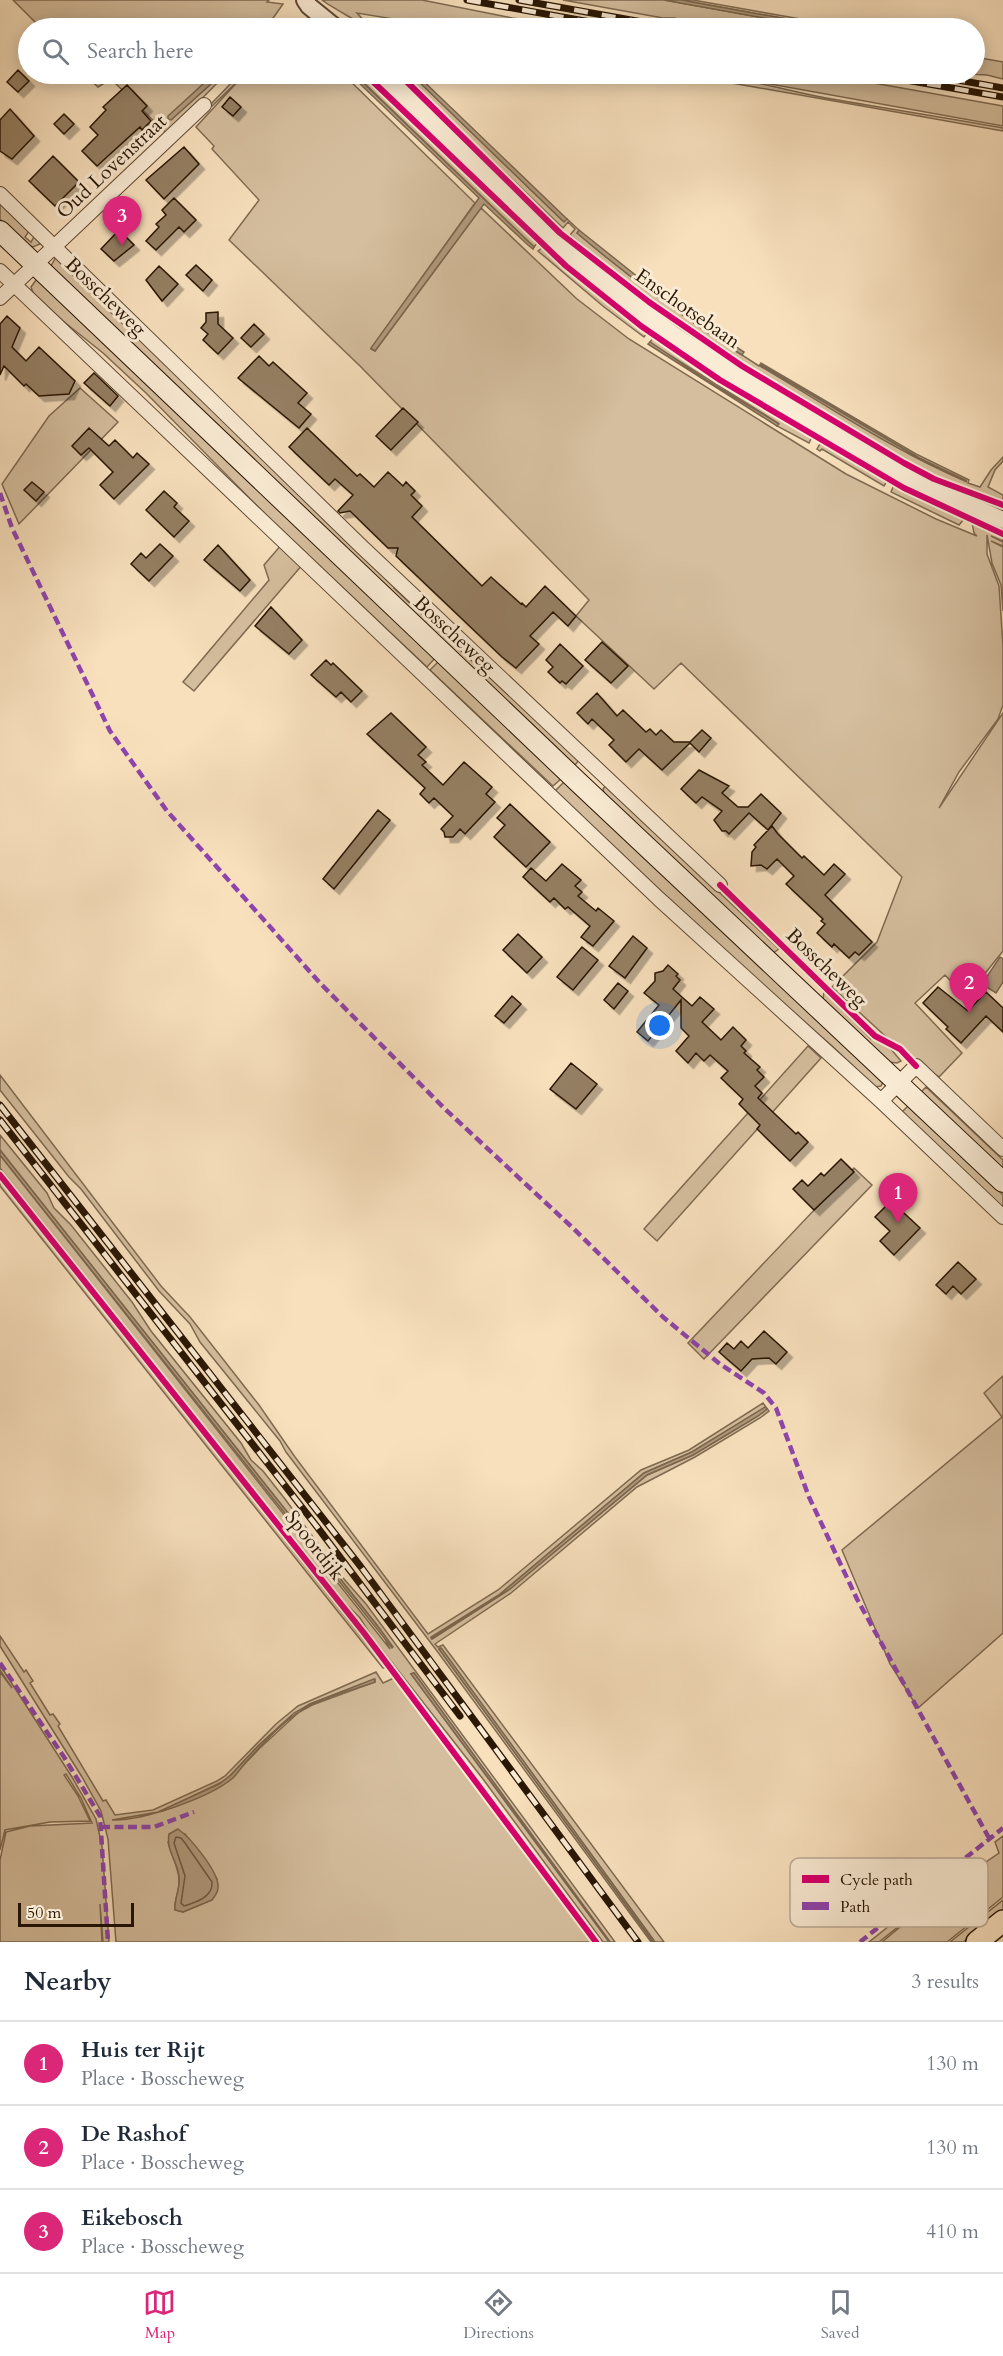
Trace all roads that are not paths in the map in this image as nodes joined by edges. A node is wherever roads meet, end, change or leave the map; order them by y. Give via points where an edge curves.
1 (305, 0) edge
2 (324, 18) edge
3 (391, 84) edge
4 (204, 105) dead end
5 (0, 194) edge
6 (0, 231) edge
7 (55, 246) junction
8 (35, 265) junction
9 (0, 271) edge
10 (14, 284) junction
11 (0, 298) edge
12 (1003, 520) edge
13 (600, 770) junction
14 (583, 787) junction
15 (720, 885) dead end
16 (898, 1083) junction
17 (881, 1101) junction
18 (1003, 1149) edge
19 (1003, 1182) edge
20 (1003, 1217) edge
21 (1003, 1921) edge
22 (977, 1942) edge

1 - 2 street
3 - 12 street, Enschotsebaan via 556,242 674,335 906,477
4 - 7 street, Oud Lovenstraat
5 - 7 street, Bosscheweg
6 - 8 main road, Bosscheweg
7 - 8 street, Oud Lovenstraat
7 - 13 street, Bosscheweg via 362,547
8 - 10 street, Oud Lovenstraat
8 - 14 main road, Bosscheweg
9 - 10 street
10 - 11 street, Oud Lovenstraat
10 - 17 street via 660,899
13 - 14 street
13 - 15 street, Bosscheweg
14 - 16 main road, Bosscheweg
16 - 17 street
16 - 18 street via 916,1066
16 - 19 main road, Bosscheweg
17 - 20 street
21 - 22 main road

